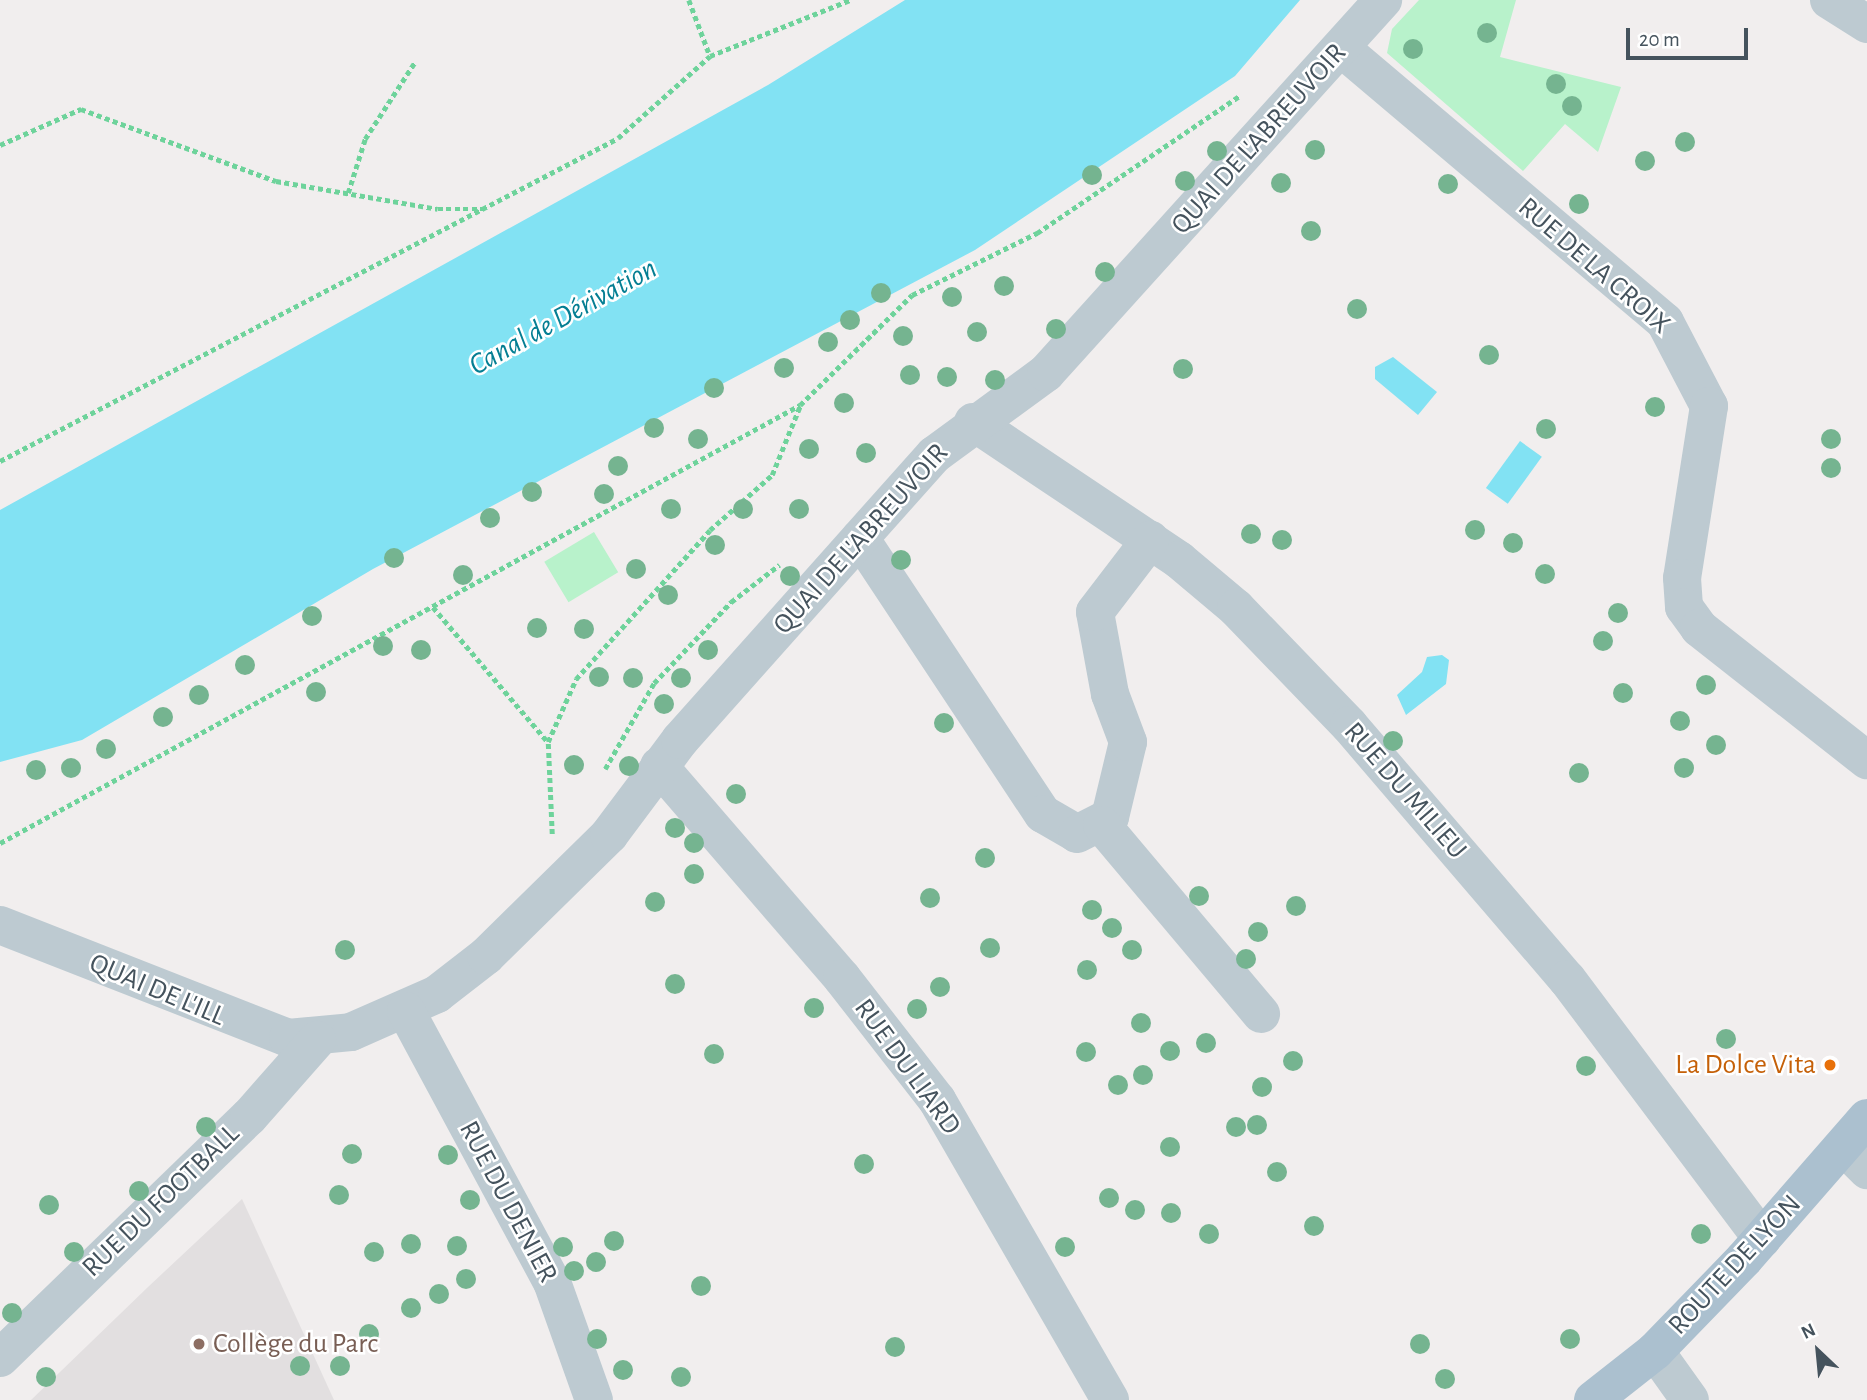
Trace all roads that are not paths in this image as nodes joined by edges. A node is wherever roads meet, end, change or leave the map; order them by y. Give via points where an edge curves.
1 (1383, 0) edge
2 (1341, 48) junction
3 (973, 422) junction
4 (860, 538) junction
5 (1150, 540) junction
6 (1867, 760) edge
7 (659, 766) junction
8 (1102, 825) junction
9 (0, 925) edge
10 (406, 1011) junction
11 (1261, 1014) dead end
12 (317, 1040) junction
13 (1859, 1145) edge
14 (1762, 1239) junction
15 (1655, 1351) junction
16 (0, 1357) edge
17 (594, 1400) edge
18 (1110, 1400) edge
19 (1593, 1400) edge
20 (1690, 1400) edge

1 - 2 street, QUAI DE L'ABREUVOIR
2 - 3 street, QUAI DE L'ABREUVOIR via 1046,373
2 - 6 street, RUE DE LA CROIX via 1665,322 1696,370 1709,406 1682,578 1684,607 1699,628
3 - 4 street, QUAI DE L'ABREUVOIR via 934,455
3 - 5 street, RUE DU MILIEU
4 - 7 street, QUAI DE L'ABREUVOIR
4 - 8 street via 1043,814 1077,834
5 - 8 street via 1095,612 1110,694 1128,741 1116,803
5 - 14 street, RUE DU MILIEU via 1236,608 1349,725 1567,979
7 - 10 street, QUAI DE L'ABREUVOIR via 624,818 533,912 459,979
7 - 18 street, RUE DU LIARD via 842,978 937,1100
8 - 11 street
9 - 12 street, QUAI DE L'ILL via 254,1029
10 - 12 street, QUAI DE L'ABREUVOIR
10 - 17 street, RUE DU DENIER via 552,1282
12 - 16 street, RUE DU FOOTBALL via 249,1117
13 - 14 main road, ROUTE DE LYON
14 - 15 main road, ROUTE DE LYON
15 - 19 main road, ROUTE DE LYON
15 - 20 street

